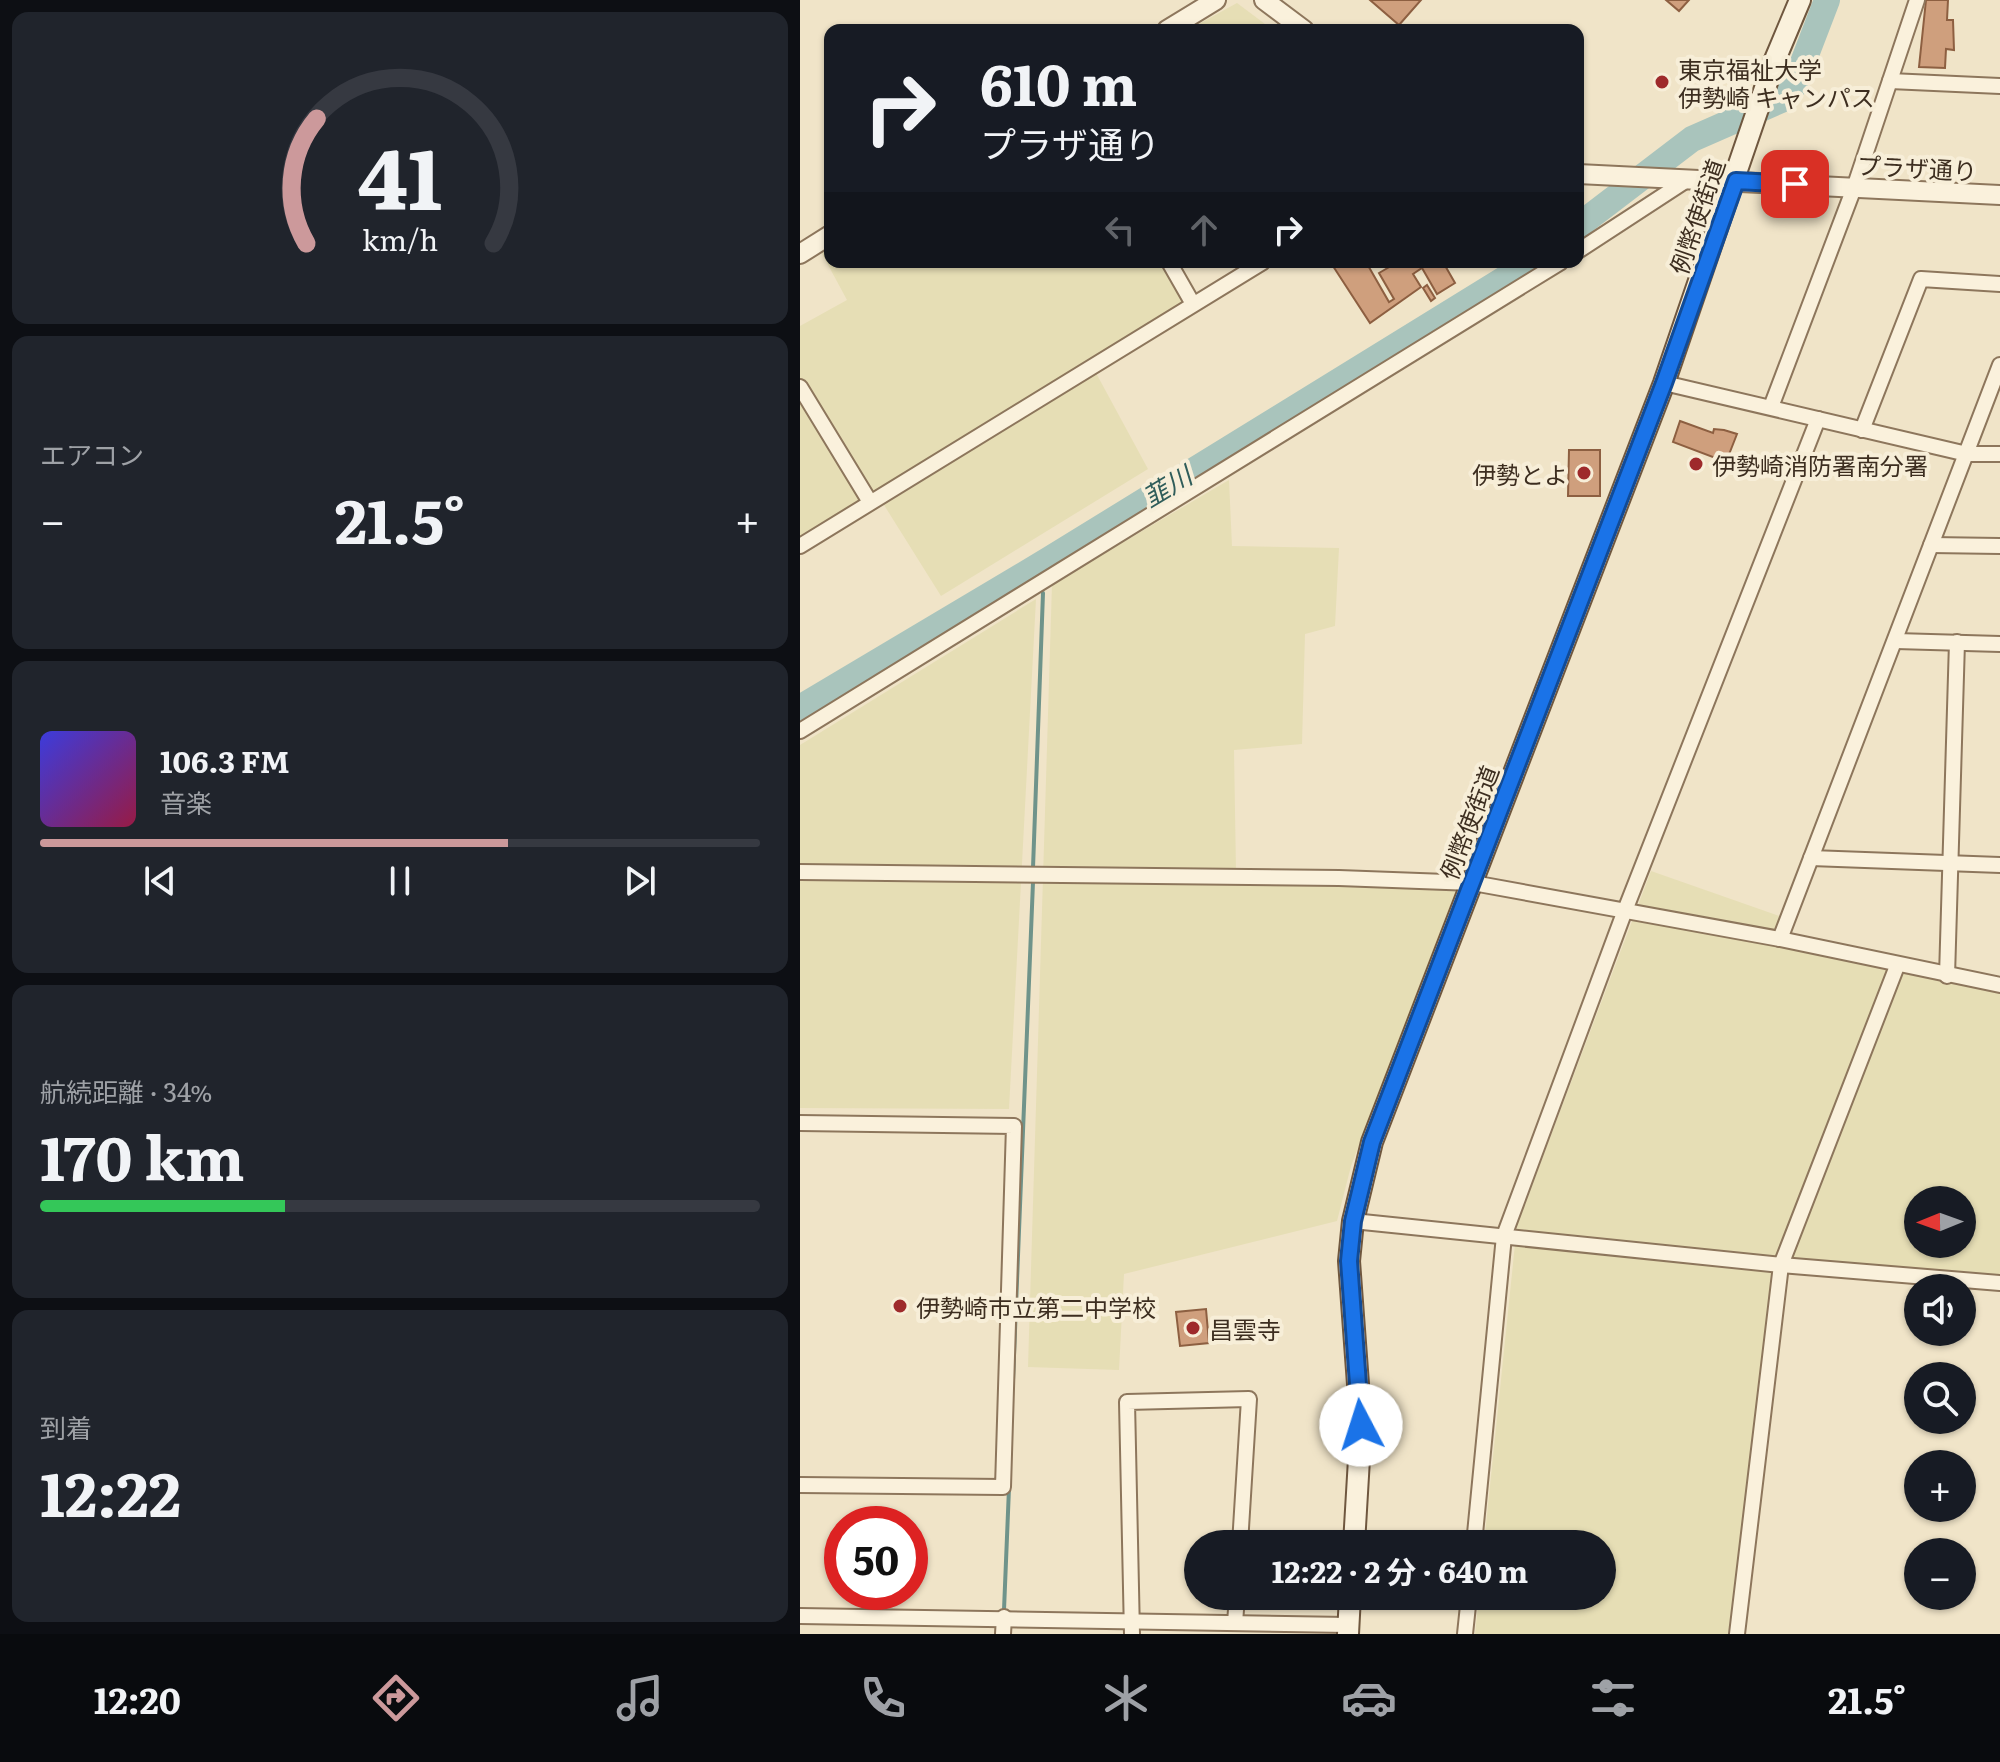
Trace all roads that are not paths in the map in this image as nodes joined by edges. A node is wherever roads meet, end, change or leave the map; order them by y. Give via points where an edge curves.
1 (1216, 0) edge
2 (1264, 0) edge
3 (1800, 0) edge
4 (1917, 0) edge
5 (1177, 24) edge
6 (1296, 24) edge
7 (1890, 81) junction
8 (2000, 86) edge
9 (1584, 174) edge
10 (1690, 178) junction
11 (1736, 181) junction
12 (1854, 188) junction
13 (2000, 195) edge
14 (824, 239) edge
15 (1584, 247) edge
16 (800, 254) edge
17 (1172, 268) edge
18 (1253, 268) edge
19 (1551, 268) edge
20 (2000, 284) edge
21 (1193, 304) junction
22 (2000, 365) edge
23 (1664, 383) junction
24 (800, 387) edge
25 (1771, 407) junction
26 (1818, 419) junction
27 (1862, 430) junction
28 (1967, 454) junction
29 (2000, 454) edge
30 (870, 502) junction
31 (1931, 545) junction
32 (800, 546) edge
33 (2000, 546) edge
34 (1896, 641) junction
35 (1957, 642) junction
36 (2000, 644) edge
37 (800, 731) edge
38 (1811, 858) junction
39 (1950, 864) junction
40 (2000, 865) edge
41 (800, 872) edge
42 (1473, 883) junction
43 (1624, 913) junction
44 (1780, 939) junction
45 (1897, 966) junction
46 (1947, 976) junction
47 (2000, 985) edge
48 (800, 1123) edge
49 (1353, 1221) junction
50 (1504, 1236) junction
51 (1781, 1265) junction
52 (2000, 1283) edge
53 (800, 1485) edge
54 (1241, 1530) edge
55 (1355, 1530) edge
56 (1475, 1530) edge
57 (1468, 1610) edge
58 (800, 1616) edge
59 (1004, 1617) junction
60 (1132, 1626) edge
61 (1229, 1626) edge
62 (1348, 1629) edge
63 (1003, 1634) edge
64 (1465, 1634) edge
65 (1737, 1634) edge

1 - 5 street
2 - 6 street
3 - 11 main road, 例幣使街道
4 - 7 street
7 - 8 street
7 - 12 street
9 - 10 street, プラザ通り
10 - 11 street, プラザ通り
10 - 15 street
11 - 12 street, プラザ通り
11 - 23 main road, 例幣使街道
12 - 13 street, プラザ通り
12 - 25 street
14 - 16 street
17 - 21 street
18 - 21 street
19 - 37 street
20 - 27 street via 1921,279
21 - 30 street
22 - 28 street
23 - 25 street
23 - 42 main road, 例幣使街道
24 - 30 street
25 - 26 street
26 - 27 street
26 - 43 street
27 - 28 street
28 - 29 street
28 - 31 street
30 - 32 street
31 - 33 street
31 - 34 street
34 - 35 street
34 - 38 street
35 - 36 street
35 - 39 street
38 - 39 street
38 - 44 street
39 - 40 street
39 - 46 street
41 - 42 street
42 - 43 street
42 - 49 main road, 例幣使街道 via 1372,1142
43 - 44 street
43 - 50 street
44 - 45 street
45 - 46 street
45 - 51 street
46 - 47 street
48 - 53 street via 1014,1126 1003,1487
49 - 50 street
49 - 55 main road, 例幣使街道 via 1350,1294 1361,1460
50 - 51 street
50 - 56 street
51 - 52 street
51 - 65 street
54 - 60 street via 1249,1399 1127,1402
57 - 64 street
58 - 59 street
59 - 60 street
59 - 63 street
60 - 61 street
61 - 62 street

